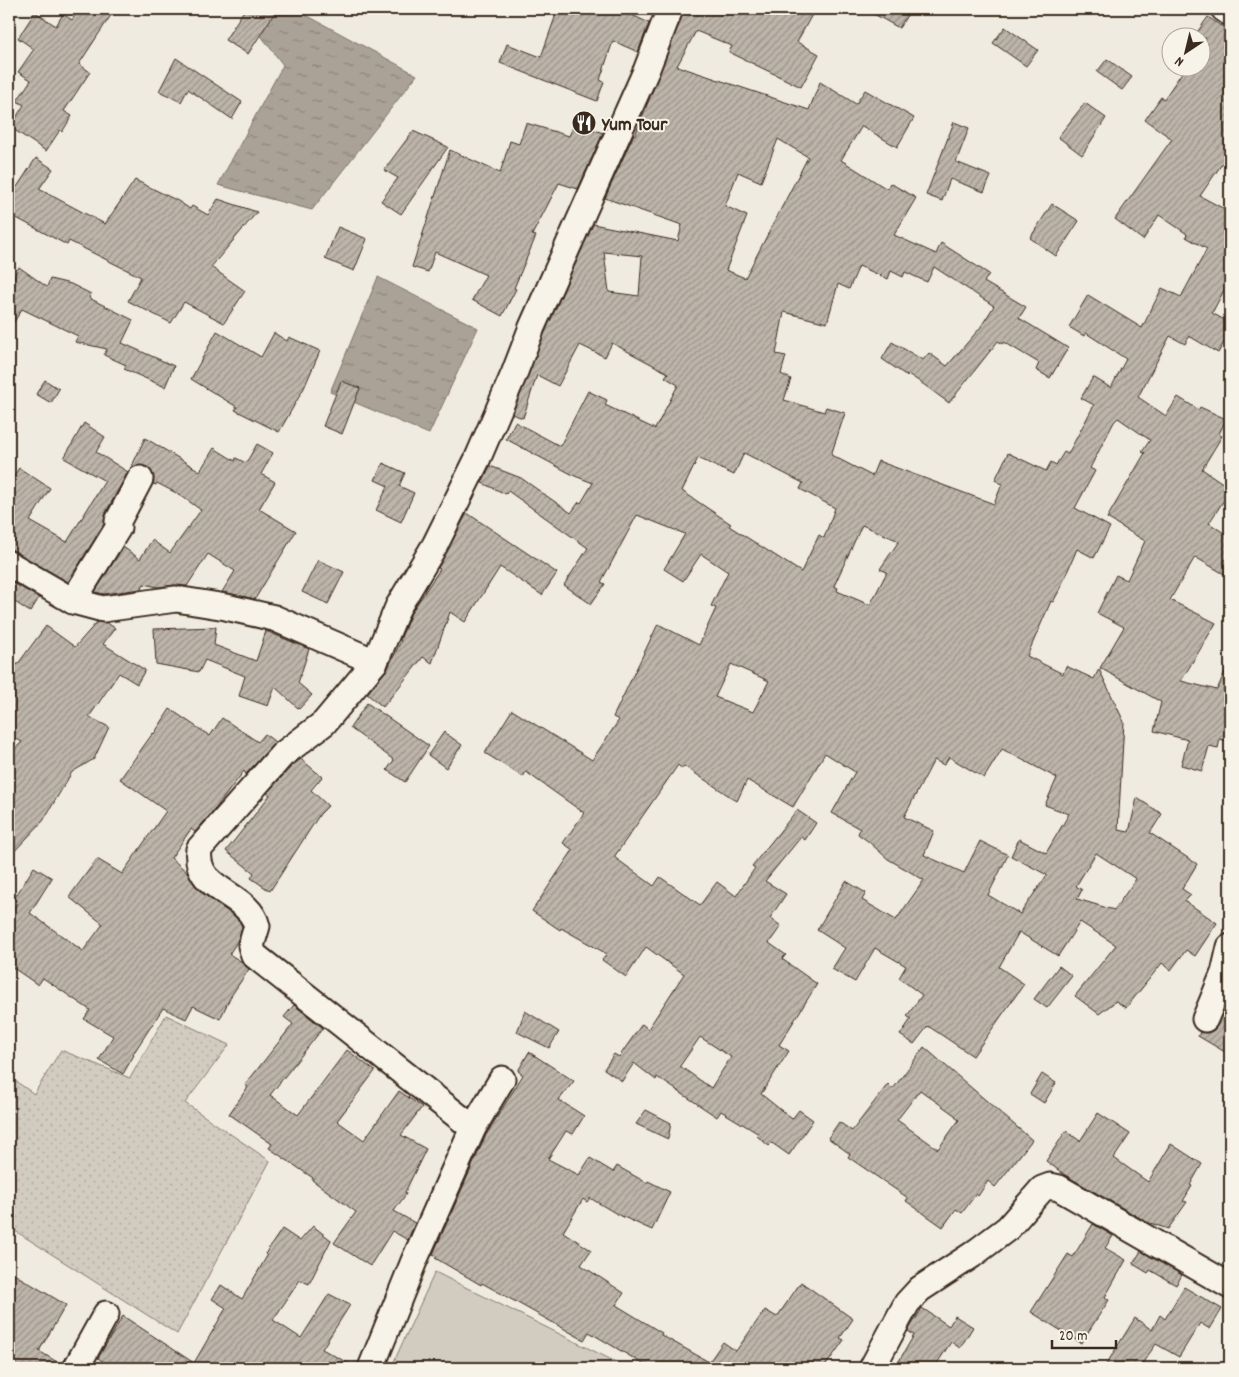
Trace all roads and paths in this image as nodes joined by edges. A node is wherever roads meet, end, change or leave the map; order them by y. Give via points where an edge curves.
1 (670, 9) edge
2 (1224, 9) edge
3 (1230, 14) edge
4 (140, 479) dead end
5 (9, 564) edge
6 (73, 601) junction
7 (374, 662) junction
8 (1230, 947) edge
9 (1205, 1020) dead end
10 (502, 1079) dead end
11 (473, 1128) junction
12 (1230, 1286) edge
13 (106, 1314) dead end
14 (76, 1368) edge
15 (371, 1368) edge
16 (872, 1368) edge

1 - 7 street via 477,460 435,545 398,607
2 - 3 street
4 - 6 street via 118,521 118,528
5 - 6 street
6 - 7 street via 103,609 176,599 226,607 274,618
7 - 11 street via 324,723 282,755 199,849 199,865 208,880 250,910 257,926 251,946 254,955
8 - 9 street via 1224,973
10 - 11 street
11 - 15 street
12 - 16 street via 1067,1192 1050,1186 1042,1189 1008,1228 920,1289 908,1303
13 - 14 street

